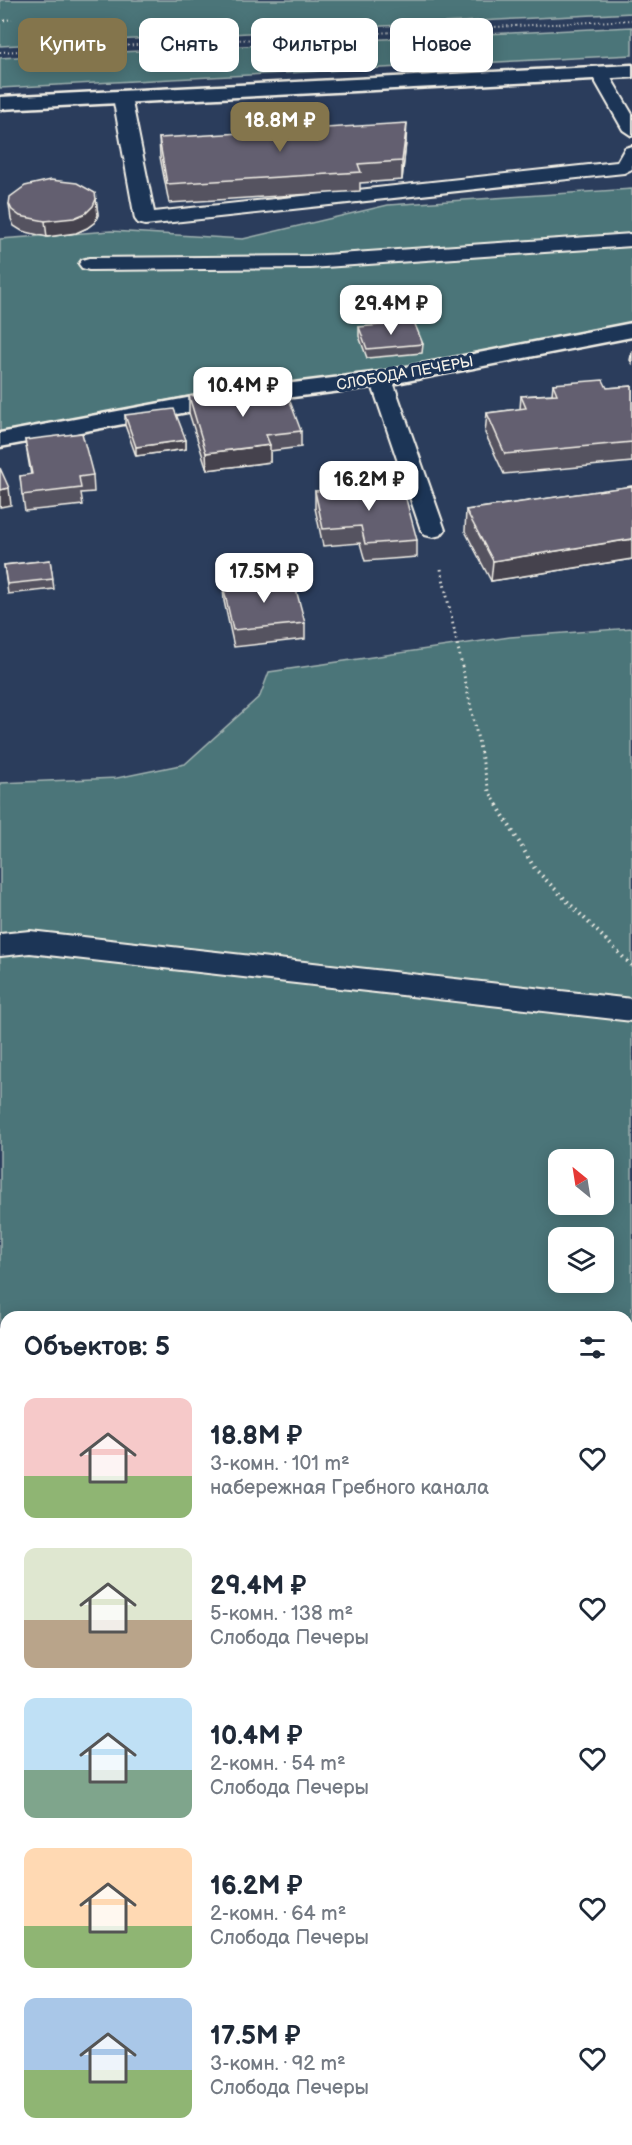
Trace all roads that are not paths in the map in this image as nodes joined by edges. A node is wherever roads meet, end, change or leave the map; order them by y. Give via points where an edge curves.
1 (632, 71) edge
2 (599, 72) junction
3 (122, 97) junction
4 (0, 103) edge
5 (632, 130) edge
6 (632, 152) edge
7 (632, 240) edge
8 (89, 264) dead end
9 (632, 330) edge
10 (381, 380) junction
11 (0, 440) edge
12 (433, 530) road end
13 (0, 945) edge
14 (632, 1010) edge

1 - 2 street
2 - 3 street
2 - 5 lane
3 - 4 street
3 - 6 lane via 145,219 624,167
7 - 8 lane via 310,262
9 - 10 street, СЛОБОДА ПЕЧЕРЫ
10 - 11 street, СЛОБОДА ПЕЧЕРЫ via 214,400
10 - 12 lane
13 - 14 lane via 30,942

